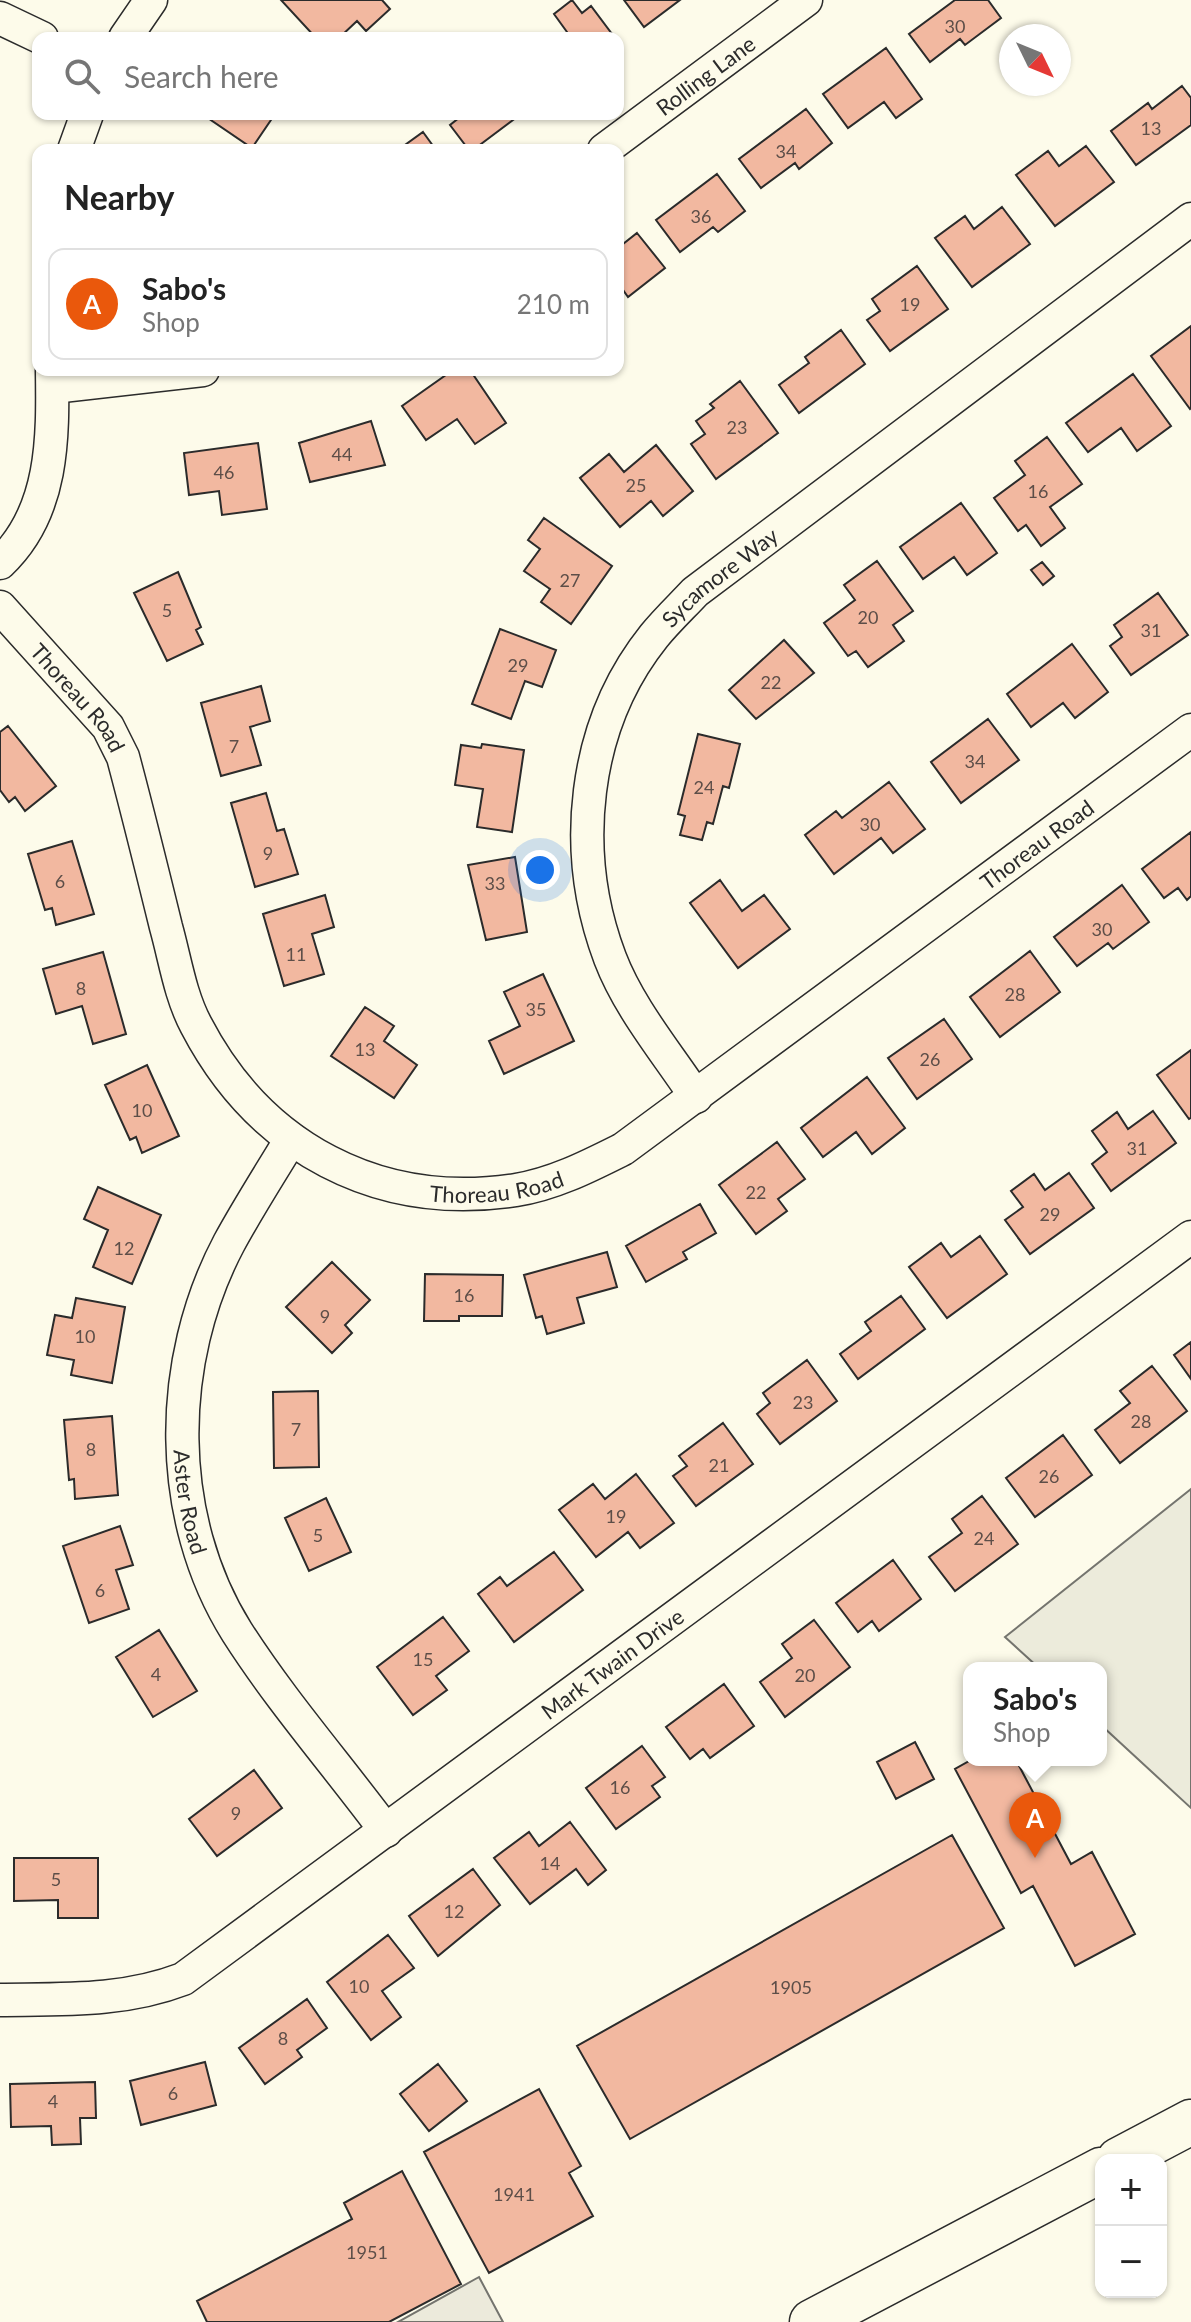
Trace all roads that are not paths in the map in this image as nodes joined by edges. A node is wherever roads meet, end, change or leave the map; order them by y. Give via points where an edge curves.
1 (151, 0) edge
2 (806, 0) edge
3 (0, 18) edge
4 (129, 32) edge
5 (32, 33) edge
6 (85, 120) edge
7 (76, 144) edge
8 (612, 144) edge
9 (1191, 219) edge
10 (103, 376) edge
11 (53, 379) edge
12 (0, 563) edge
13 (0, 607) edge
14 (1191, 730) edge
15 (696, 1097) junction
16 (291, 1139) junction
17 (1191, 1237) edge
18 (386, 1831) junction
19 (0, 2000) edge
20 (1191, 2122) edge
21 (1130, 2154) edge
22 (1095, 2173) edge
23 (812, 2322) edge

1 - 4 street
2 - 8 street, Rolling Lane
3 - 5 street
6 - 7 street
9 - 15 street, Sycamore Way via 695,592 653,637 620,690 599,743 589,792 586,849 594,905 624,988
10 - 11 street
11 - 12 street via 53,452 43,493 28,526
13 - 16 street, Thoreau Road via 108,727 123,757 195,1024 225,1074
14 - 15 street, Thoreau Road
15 - 16 street, Thoreau Road via 623,1149 572,1174 518,1189 462,1195 413,1192 367,1179
16 - 18 street, Aster Road via 228,1245 205,1302 189,1361 182,1463 193,1528 212,1584 236,1630
17 - 18 street, Mark Twain Drive
18 - 19 street, Mark Twain Drive via 183,1979 146,1993 109,1998
20 - 21 main road
22 - 23 main road

